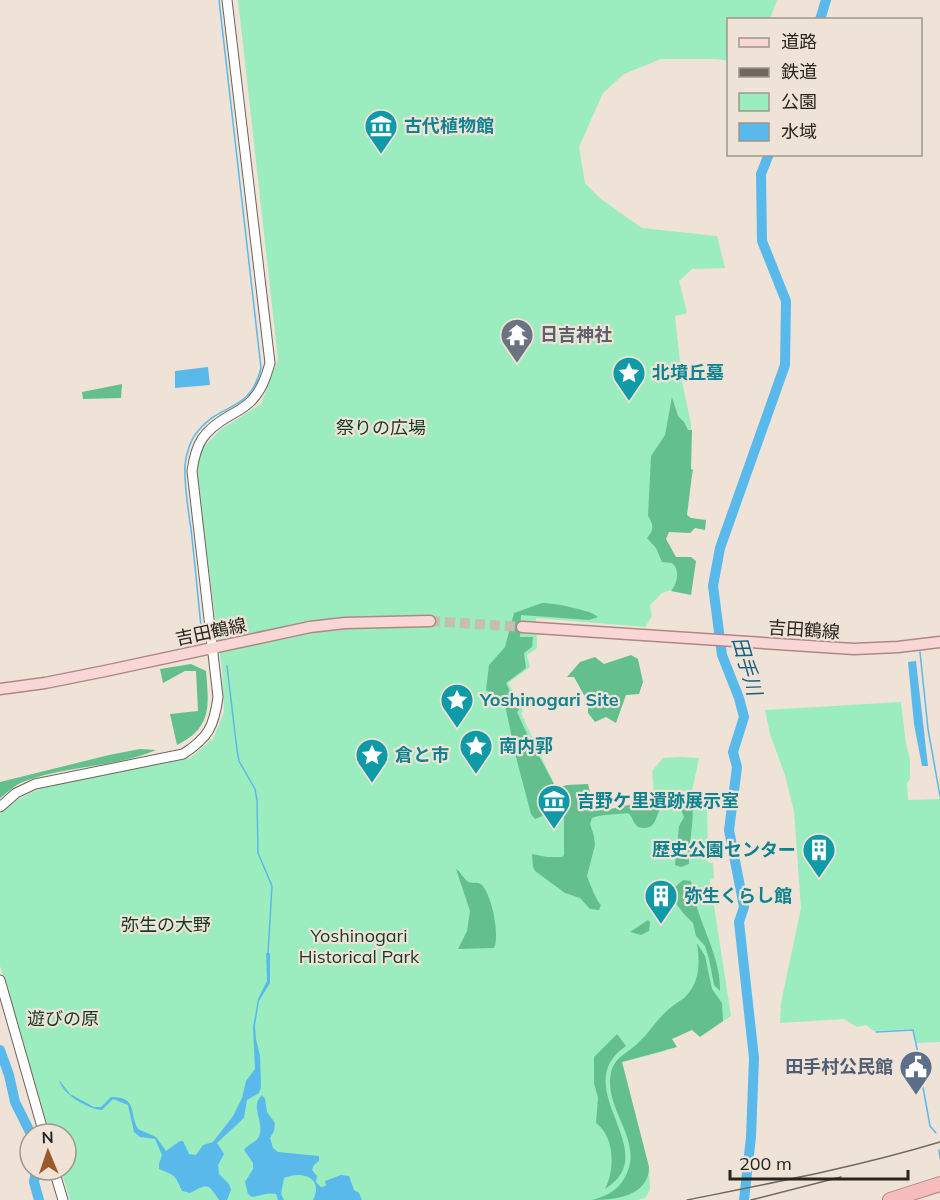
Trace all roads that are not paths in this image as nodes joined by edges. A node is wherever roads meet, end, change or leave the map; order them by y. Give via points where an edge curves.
1 (227, 0) edge
2 (430, 621) tunnel mouth
3 (522, 627) tunnel mouth
4 (940, 642) edge
5 (212, 648) junction
6 (0, 689) edge
7 (0, 807) edge
8 (0, 980) edge
9 (41, 1122) edge
10 (58, 1182) edge
11 (940, 1184) edge
12 (63, 1200) edge
13 (890, 1200) edge

1 - 5 street via 270,363 265,381 251,401 206,432 194,454 192,471
2 - 5 main road, 吉田鶴線 via 345,622
3 - 4 main road, 吉田鶴線 via 854,649
5 - 6 main road, 吉田鶴線
5 - 7 street via 218,697 215,718 198,744 183,754 35,784
8 - 9 street
10 - 12 street
11 - 13 highway

